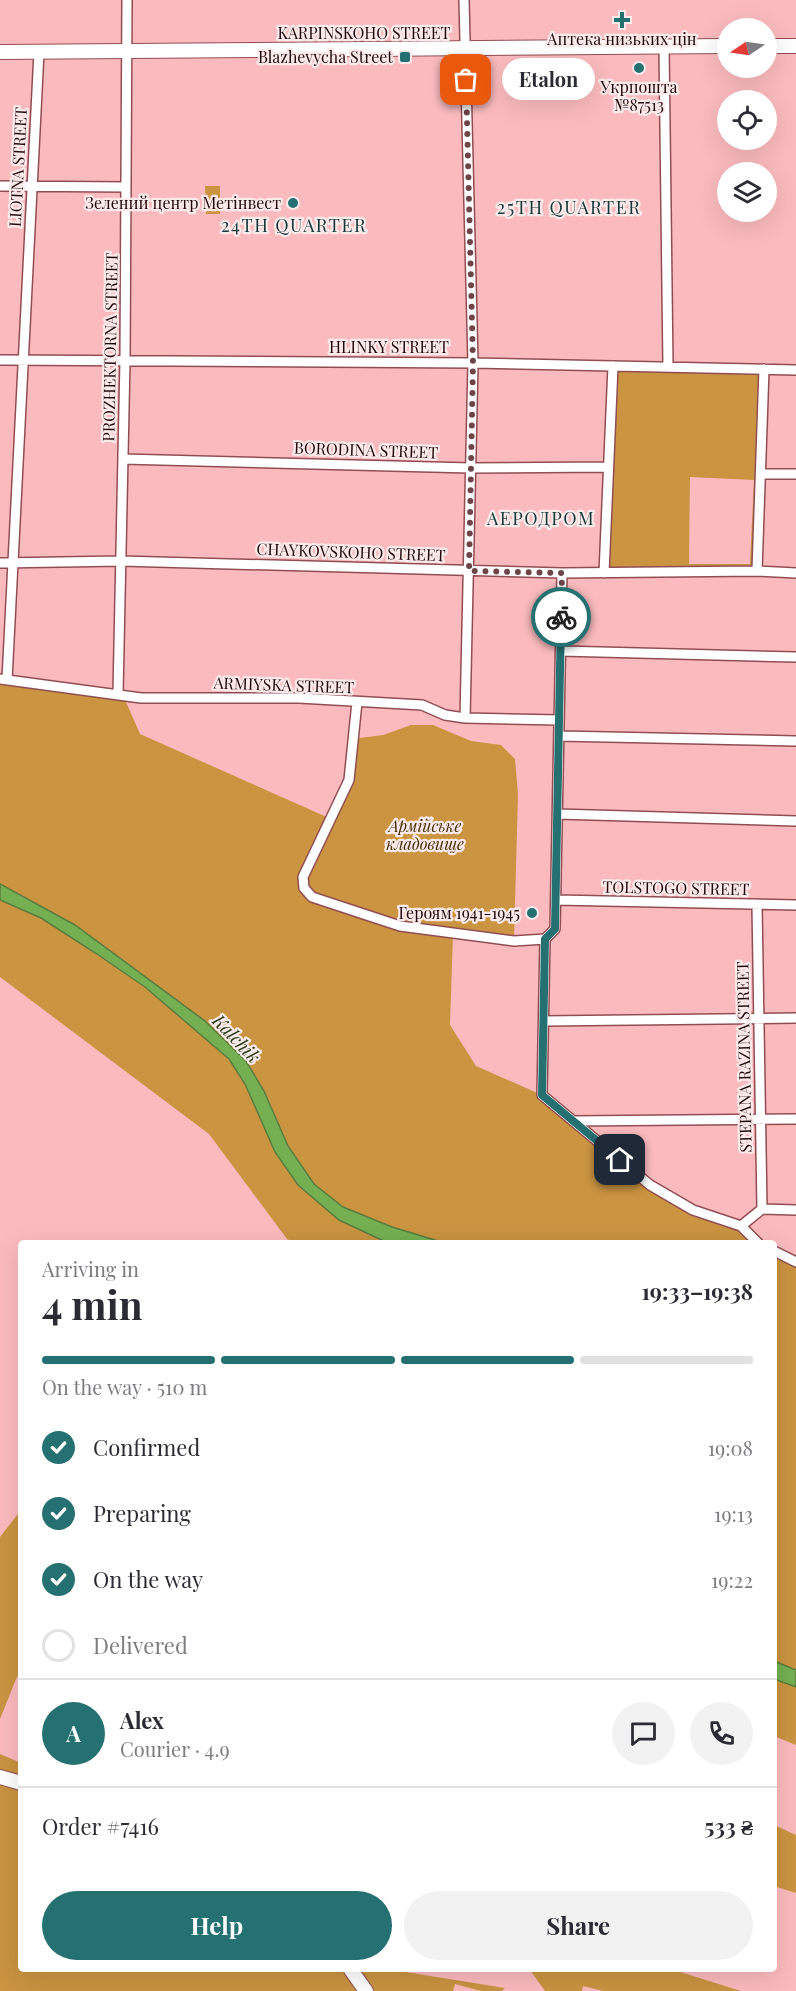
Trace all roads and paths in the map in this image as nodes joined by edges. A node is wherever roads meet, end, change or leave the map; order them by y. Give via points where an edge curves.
1 (127, 0) edge
2 (464, 0) edge
3 (717, 46) edge
4 (777, 46) edge
5 (796, 46) edge
6 (664, 47) junction
7 (465, 49) junction
8 (0, 52) edge
9 (39, 52) junction
10 (126, 52) junction
11 (0, 186) edge
12 (32, 186) junction
13 (126, 187) junction
14 (0, 360) edge
15 (24, 360) junction
16 (125, 360) junction
17 (473, 363) junction
18 (613, 366) junction
19 (668, 367) junction
20 (764, 369) junction
21 (796, 370) edge
22 (123, 459) junction
23 (608, 467) junction
24 (471, 468) junction
25 (761, 474) junction
26 (796, 474) edge
27 (121, 561) junction
28 (0, 563) edge
29 (14, 563) junction
30 (469, 571) junction
31 (757, 571) junction
32 (562, 573) junction
33 (604, 573) junction
34 (796, 573) edge
35 (561, 651) junction
36 (796, 657) edge
37 (3, 680) edge
38 (118, 694) junction
39 (357, 702) junction
40 (465, 718) junction
41 (560, 720) junction
42 (559, 736) junction
43 (796, 741) edge
44 (558, 814) junction
45 (796, 821) edge
46 (556, 900) junction
47 (757, 905) junction
48 (796, 905) edge
49 (545, 939) junction
50 (759, 1018) junction
51 (796, 1018) edge
52 (543, 1022) junction
53 (760, 1119) junction
54 (796, 1119) edge
55 (573, 1121) junction
56 (762, 1209) junction
57 (796, 1210) edge
58 (741, 1226) junction
59 (755, 1240) edge
60 (777, 1252) edge
61 (796, 1262) edge
62 (0, 1777) edge
63 (18, 1782) edge
64 (352, 1972) edge
65 (366, 1991) edge

1 - 10 street, PROZHEKTORNA STREET
2 - 7 street
3 - 6 street, KARPINSKOHO STREET
4 - 5 street
6 - 7 street, KARPINSKOHO STREET
6 - 19 street
7 - 10 street, KARPINSKOHO STREET
7 - 17 street
8 - 9 street, KARPINSKOHO STREET
9 - 10 street, KARPINSKOHO STREET
9 - 12 street, LIOTNA STREET
10 - 13 street, PROZHEKTORNA STREET
11 - 12 street
12 - 13 street
12 - 15 street, LIOTNA STREET
13 - 16 street, PROZHEKTORNA STREET
14 - 15 street, HLINKY STREET
15 - 16 street, HLINKY STREET
15 - 29 street, LIOTNA STREET
16 - 17 street, HLINKY STREET
16 - 22 street, PROZHEKTORNA STREET
17 - 18 street, HLINKY STREET
17 - 24 street
18 - 19 street, HLINKY STREET
18 - 23 street
19 - 20 street, HLINKY STREET
20 - 21 street, HLINKY STREET
20 - 25 street
22 - 24 street, BORODINA STREET
22 - 27 street, PROZHEKTORNA STREET
23 - 24 street, BORODINA STREET
23 - 33 street
24 - 30 street
25 - 26 street
25 - 31 street
27 - 29 street, CHAYKOVSKOHO STREET
27 - 30 street, CHAYKOVSKOHO STREET
27 - 38 street, PROZHEKTORNA STREET
28 - 29 street, CHAYKOVSKOHO STREET
29 - 37 street, LIOTNA STREET
30 - 32 street, CHAYKOVSKOHO STREET
30 - 40 street
31 - 33 street, CHAYKOVSKOHO STREET
31 - 34 street, CHAYKOVSKOHO STREET
32 - 33 street, CHAYKOVSKOHO STREET
32 - 35 street
35 - 36 street
35 - 41 street
37 - 38 street, ARMIYSKA STREET
38 - 39 street, ARMIYSKA STREET via 141,698 251,697
39 - 40 street, ARMIYSKA STREET via 422,705
39 - 49 street via 349,780 303,877 304,888 312,897 400,927 514,941
40 - 41 street, ARMIYSKA STREET
41 - 42 street
42 - 43 street
42 - 44 street
44 - 45 street
44 - 46 street
46 - 47 street, TOLSTOGO STREET
46 - 49 street via 555,929
47 - 48 street, TOLSTOGO STREET
47 - 50 street, STEPANA RAZINA STREET
49 - 52 street
50 - 51 street
50 - 52 street
50 - 53 street, STEPANA RAZINA STREET
52 - 55 street via 542,1095
53 - 54 street
53 - 55 street
53 - 56 street, STEPANA RAZINA STREET
55 - 58 street via 650,1185 693,1210
56 - 57 street
56 - 58 street
58 - 59 street
60 - 61 street
62 - 63 street
64 - 65 street

